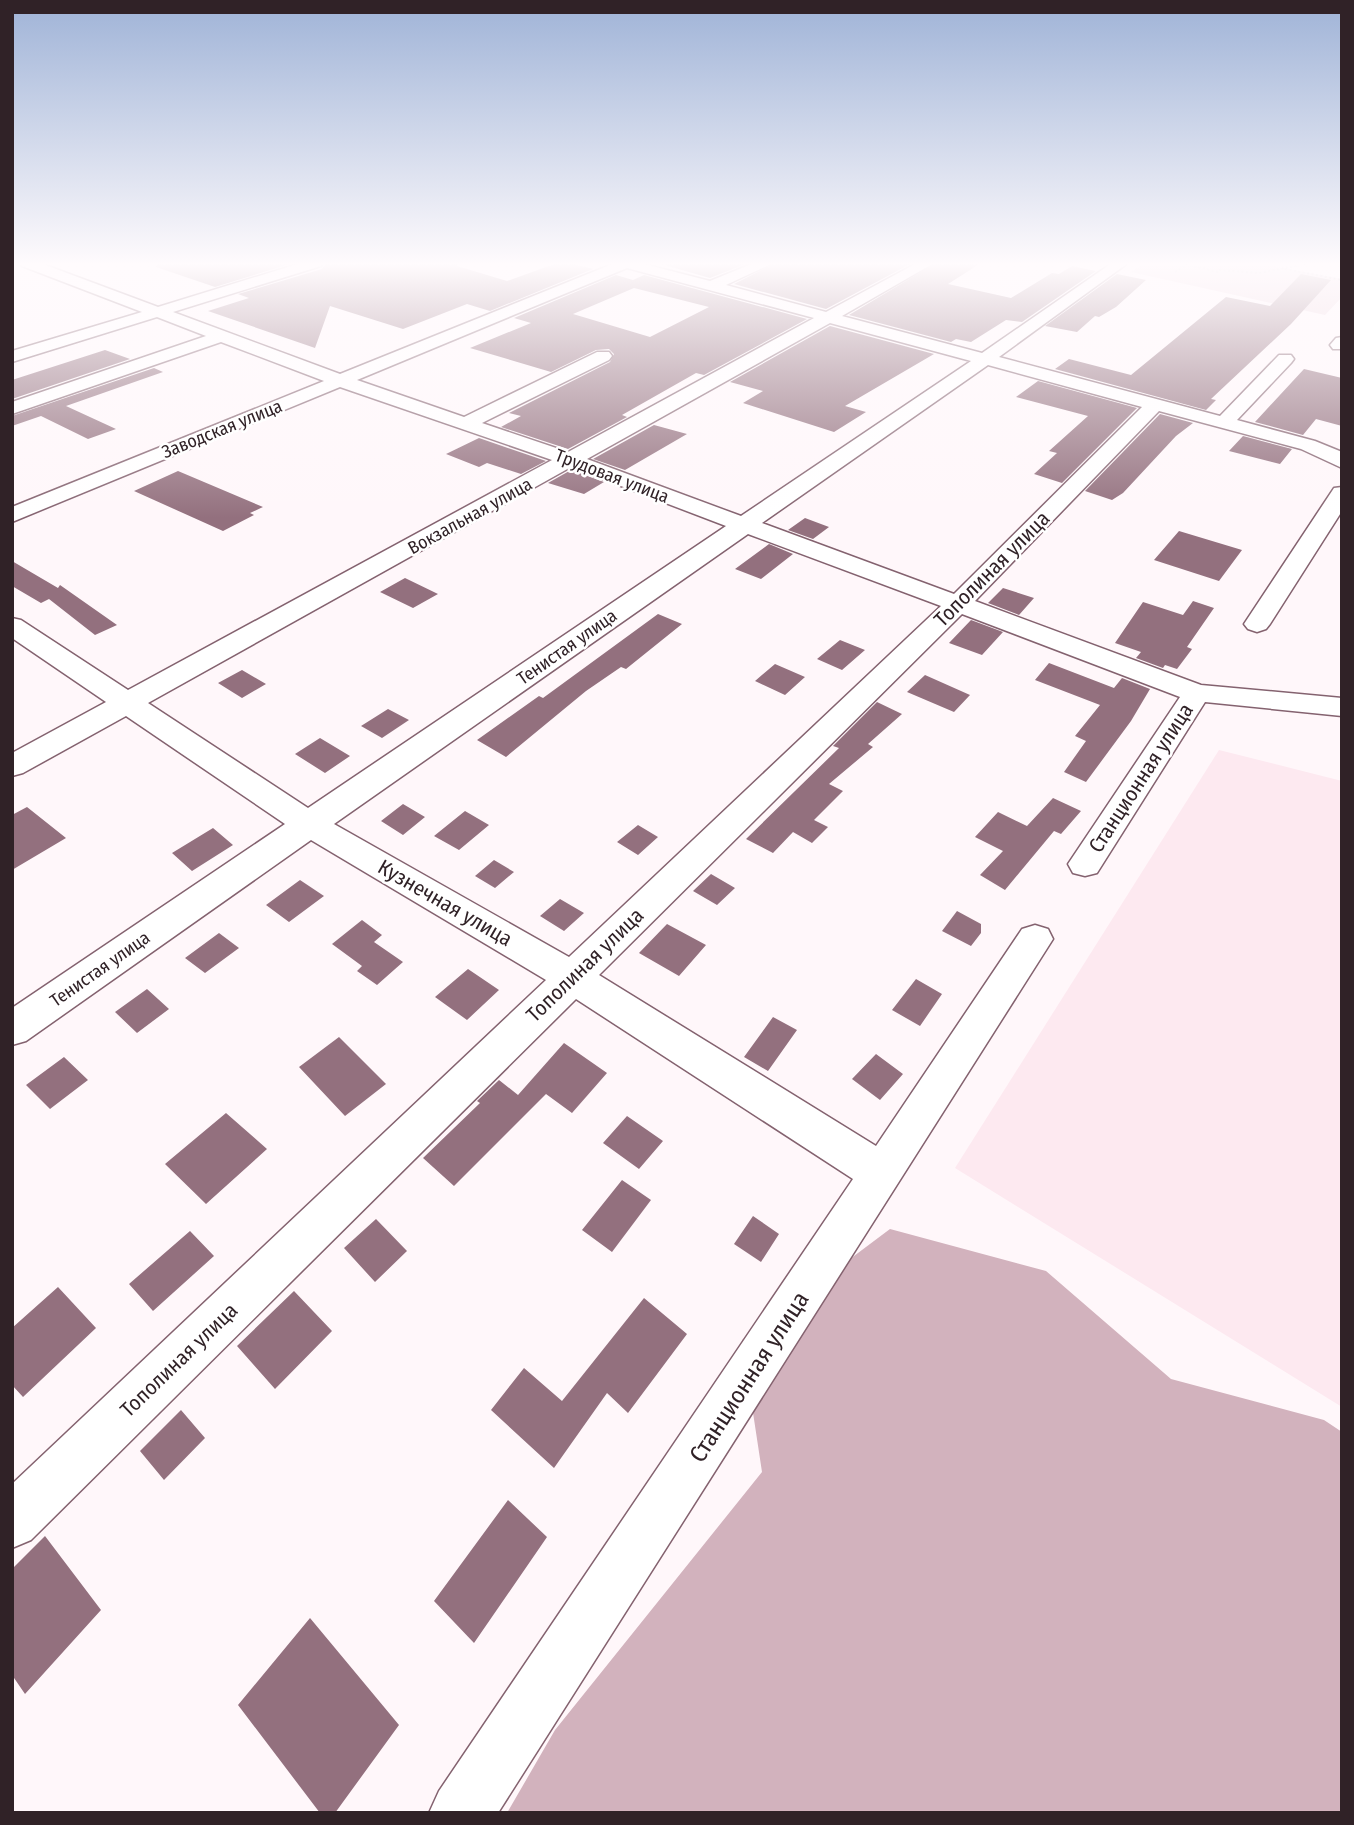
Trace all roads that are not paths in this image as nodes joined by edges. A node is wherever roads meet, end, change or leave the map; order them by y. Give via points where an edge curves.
1 (43, 348) edge
2 (187, 348) edge
3 (255, 348) edge
4 (418, 348) edge
5 (774, 348) edge
6 (945, 348) edge
7 (1000, 348) edge
8 (603, 356) dead end
9 (12, 358) edge
10 (985, 359) junction
11 (1284, 359) dead end
12 (341, 380) junction
13 (1155, 404) junction
14 (12, 408) edge
15 (1224, 423) junction
16 (465, 424) junction
17 (571, 460) junction
18 (1342, 462) edge
19 (1341, 496) edge
20 (12, 515) edge
21 (743, 526) junction
22 (957, 604) junction
23 (1257, 624) dead end
24 (12, 626) edge
25 (1197, 692) junction
26 (129, 704) junction
27 (1342, 707) edge
28 (12, 766) edge
29 (310, 825) junction
30 (1085, 864) dead end
31 (1035, 939) dead end
32 (572, 977) junction
33 (12, 1029) edge
34 (881, 1173) junction
35 (12, 1521) edge
36 (461, 1813) edge

1 - 9 street
2 - 14 street
3 - 12 street, Трудовая улица
4 - 12 street, Заводская улица
5 - 17 street, Вокзальная улица
6 - 10 street
7 - 10 street, Тенистая улица
8 - 16 street
10 - 13 street
10 - 21 street, Тенистая улица
11 - 15 street
12 - 16 street, Трудовая улица
12 - 20 street, Заводская улица
13 - 15 street
13 - 22 street, Тополиная улица
15 - 18 street via 1308,445
16 - 17 street, Трудовая улица
17 - 21 street, Трудовая улица
17 - 26 street, Вокзальная улица
19 - 23 street
21 - 22 street, Трудовая улица
21 - 29 street, Тенистая улица
22 - 25 street, Трудовая улица
22 - 32 street, Тополиная улица
24 - 26 street, Кузнечная улица
25 - 27 street, Трудовая улица
25 - 30 street, Станционная улица
26 - 28 street, Вокзальная улица
26 - 29 street, Кузнечная улица
29 - 32 street, Кузнечная улица
29 - 33 street, Тенистая улица
31 - 34 street, Станционная улица
32 - 34 street, Кузнечная улица
32 - 35 street, Тополиная улица
34 - 36 street, Станционная улица

